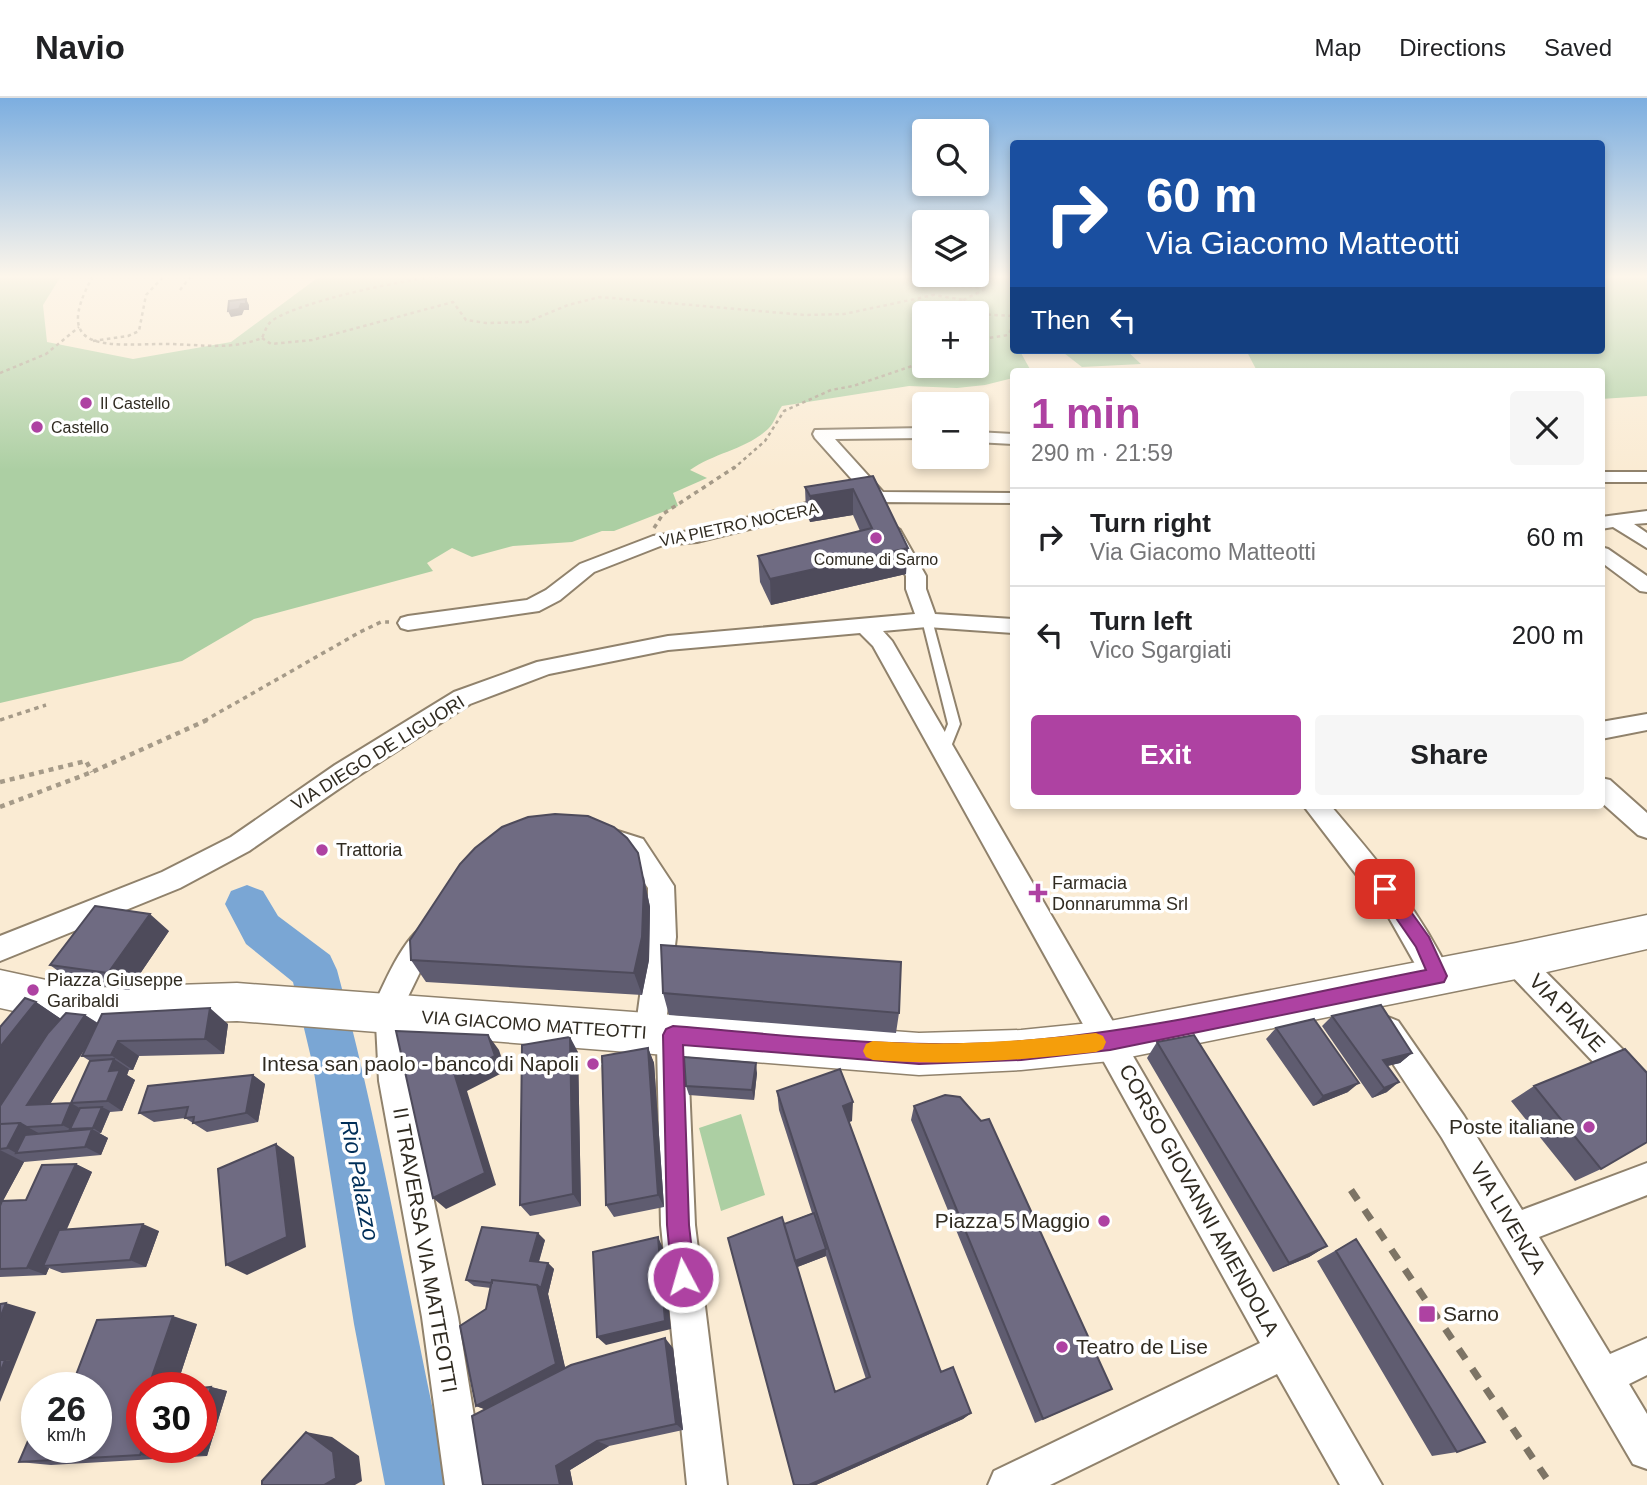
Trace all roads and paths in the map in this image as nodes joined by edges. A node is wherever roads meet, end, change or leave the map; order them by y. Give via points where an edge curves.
1 (62, 341) edge
2 (92, 341) edge
3 (255, 341) edge
4 (266, 341) edge
5 (305, 341) edge
6 (912, 366) edge
7 (0, 373) edge
8 (912, 433) edge
9 (989, 438) edge
10 (1010, 439) edge
11 (1605, 477) edge
12 (1647, 477) edge
13 (878, 497) junction
14 (1010, 498) edge
15 (1647, 517) edge
16 (1609, 522) edge
17 (1647, 542) edge
18 (648, 544) junction
19 (1605, 556) edge
20 (1647, 586) edge
21 (927, 620) junction
22 (408, 623) joint
23 (865, 626) junction
24 (1010, 626) edge
25 (46, 705) dead end
26 (0, 720) edge
27 (1647, 722) edge
28 (1605, 730) edge
29 (944, 749) junction
30 (92, 772) junction
31 (0, 782) edge
32 (1605, 791) edge
33 (0, 807) edge
34 (1318, 809) edge
35 (1647, 828) edge
36 (572, 831) edge
37 (446, 912) edge
38 (1647, 932) edge
39 (2, 950) edge
40 (1516, 961) junction
41 (1437, 976) junction
42 (0, 989) edge
43 (1362, 991) junction
44 (378, 1013) junction
45 (661, 1034) junction
46 (1110, 1041) junction
47 (1647, 1096) edge
48 (1647, 1179) edge
49 (1515, 1229) junction
50 (1284, 1350) junction
51 (1647, 1356) edge
52 (1603, 1377) junction
53 (1647, 1450) edge
54 (465, 1485) edge
55 (707, 1485) edge
56 (1008, 1485) edge
57 (1362, 1485) edge

1 - 7 path via 46,354
2 - 3 path via 223,350
4 - 5 path
6 - 18 path via 831,390 784,411 762,447 663,514
8 - 13 street via 821,434
9 - 10 street
11 - 12 street
13 - 14 street, VIA PIETRO NOCERA
13 - 18 street, VIA PIETRO NOCERA
13 - 21 street via 916,576
15 - 16 street
16 - 17 street
18 - 22 street, VIA PIETRO NOCERA via 587,568 532,606
19 - 20 street
21 - 23 street, VIA DIEGO DE LIGUORI
21 - 24 street, VIA DIEGO DE LIGUORI
21 - 29 lane via 954,724
22 - 30 path via 381,622 220,714
23 - 29 street, CORSO GIOVANNI AMENDOLA via 881,641
23 - 39 street, VIA DIEGO DE LIGUORI via 668,643 545,667 462,698 240,844 171,880
25 - 26 path
27 - 28 street
29 - 46 street, CORSO GIOVANNI AMENDOLA
30 - 31 path via 86,761
30 - 33 path
32 - 35 street
34 - 41 street via 1423,942
36 - 45 street via 634,846 661,886
37 - 44 street
38 - 40 street, VIA GIACOMO MATTEOTTI
40 - 41 street, VIA GIACOMO MATTEOTTI
40 - 47 street, VIA PIAVE
41 - 43 street, VIA GIACOMO MATTEOTTI
42 - 44 street, VIA GIACOMO MATTEOTTI via 83,1007 237,1002
43 - 46 street, VIA GIACOMO MATTEOTTI
43 - 49 street, VIA LIVENZA via 1454,1127
44 - 45 street, VIA GIACOMO MATTEOTTI
44 - 54 street, II TRAVERSA VIA MATTEOTTI via 439,1317
45 - 46 street, VIA GIACOMO MATTEOTTI via 919,1054 1021,1051
45 - 55 street
46 - 50 street, CORSO GIOVANNI AMENDOLA
48 - 49 street
49 - 52 street, VIA LIVENZA
50 - 56 street
50 - 57 street, CORSO GIOVANNI AMENDOLA
51 - 52 street
52 - 53 street, VIA LIVENZA

